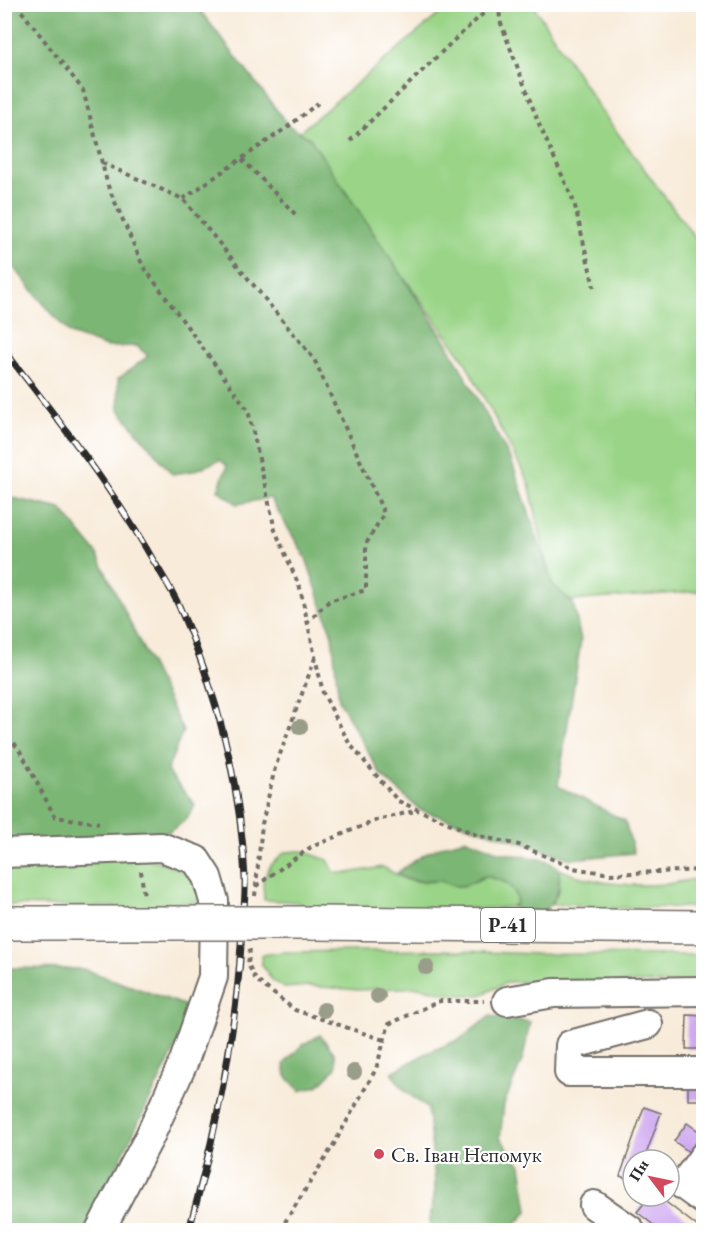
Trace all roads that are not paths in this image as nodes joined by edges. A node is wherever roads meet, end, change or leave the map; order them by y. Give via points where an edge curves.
1 (4, 853) edge
2 (4, 922) edge
3 (704, 927) edge
4 (704, 991) edge
5 (507, 1001) road end
6 (648, 1024) dead end
7 (704, 1072) edge
8 (704, 1156) edge
9 (704, 1200) edge
10 (594, 1205) dead end
11 (100, 1230) edge
12 (630, 1230) edge

1 - 11 street via 161,847 196,860 214,901 213,977 184,1061
2 - 3 main road, Р-41, bridge via 133,915 312,923
4 - 5 street via 554,993
6 - 7 street via 570,1045 569,1071
8 - 9 street via 682,1185
10 - 12 street

